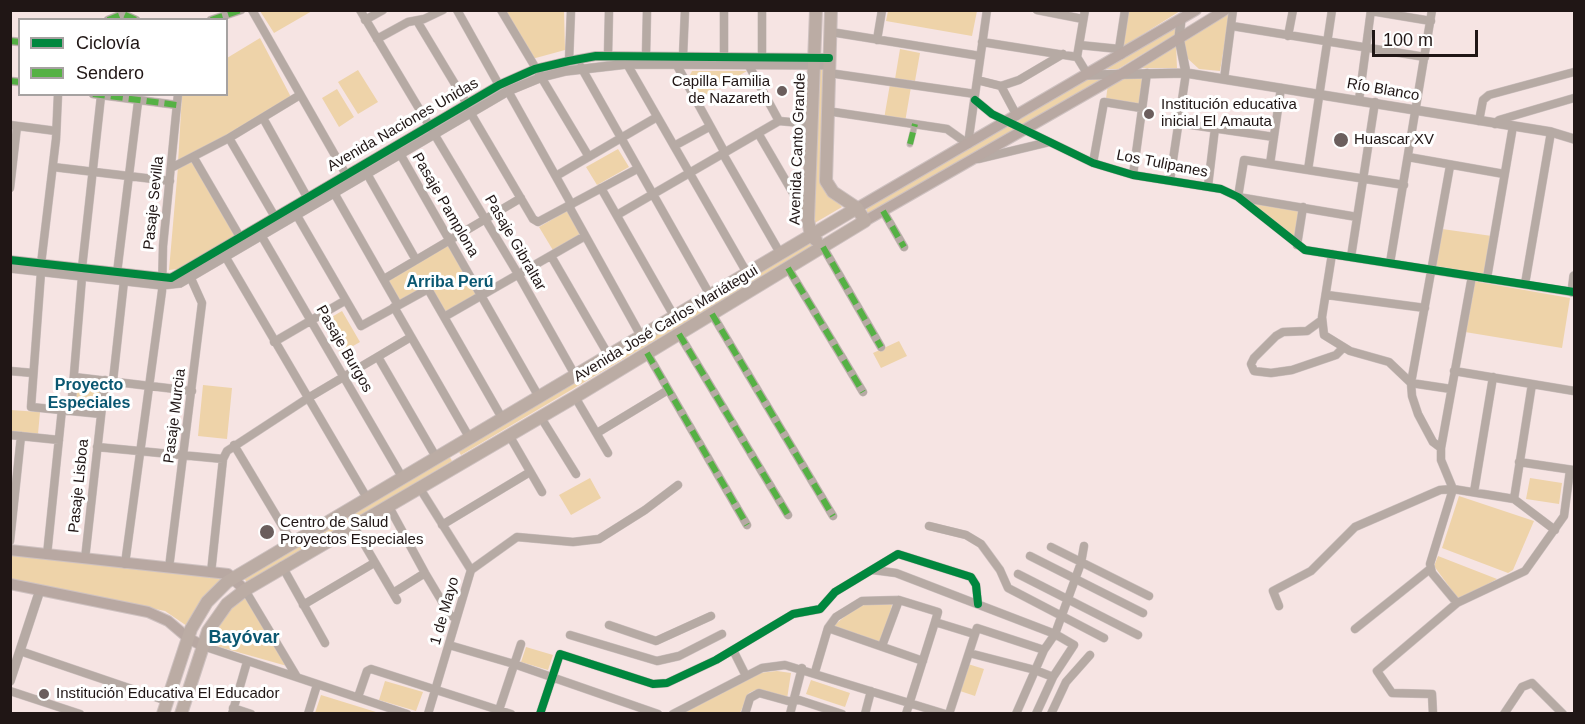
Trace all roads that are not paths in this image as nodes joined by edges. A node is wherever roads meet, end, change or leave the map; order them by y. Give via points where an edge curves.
1 (241, 10) edge
2 (252, 10) edge
3 (360, 10) edge
4 (383, 10) edge
5 (443, 10) edge
6 (457, 10) edge
7 (501, 10) edge
8 (571, 10) edge
9 (609, 10) edge
10 (647, 10) edge
11 (685, 10) edge
12 (724, 10) edge
13 (762, 10) edge
14 (816, 10) edge
15 (831, 10) edge
16 (882, 10) edge
17 (987, 10) edge
18 (1125, 10) edge
19 (1196, 10) edge
20 (1226, 10) edge
21 (1233, 10) edge
22 (1293, 10) edge
23 (1332, 10) edge
24 (1432, 10) edge
25 (1041, 11) edge
26 (1371, 11) edge
27 (1084, 15) edge
28 (1182, 15) edge
29 (113, 18) edge
30 (132, 18) edge
31 (217, 18) edge
32 (365, 20) junction
33 (417, 21) junction
34 (1431, 21) junction
35 (1232, 26) junction
36 (831, 32) junction
37 (1288, 36) junction
38 (1179, 38) junction
39 (377, 39) junction
40 (877, 40) junction
41 (982, 42) junction
42 (1327, 42) junction
43 (1079, 45) junction
44 (1365, 48) junction
45 (1120, 52) junction
46 (1063, 54) junction
47 (646, 55) junction
48 (608, 56) junction
49 (724, 56) junction
50 (762, 56) junction
51 (980, 56) junction
52 (1077, 57) junction
53 (1425, 57) junction
54 (677, 59) junction
55 (569, 61) junction
56 (815, 61) junction
57 (627, 64) junction
58 (748, 64) junction
59 (829, 66) junction
60 (581, 67) junction
61 (1575, 72) edge
62 (538, 73) junction
63 (1123, 73) junction
64 (1147, 73) junction
65 (1186, 73) junction
66 (1088, 75) junction
67 (1224, 79) junction
68 (977, 80) junction
69 (499, 85) junction
70 (1001, 86) junction
71 (1281, 88) junction
72 (508, 91) junction
73 (1318, 94) junction
74 (300, 95) junction
75 (58, 96) edge
76 (97, 96) edge
77 (103, 96) edge
78 (178, 96) edge
79 (975, 97) junction
80 (1575, 98) edge
81 (1359, 100) junction
82 (138, 102) junction
83 (1375, 102) junction
84 (177, 105) junction
85 (468, 108) junction
86 (1140, 108) junction
87 (826, 111) junction
88 (1416, 111) junction
89 (657, 117) junction
90 (263, 118) junction
91 (1013, 119) junction
92 (779, 121) junction
93 (1479, 121) junction
94 (1178, 123) junction
95 (812, 124) junction
96 (915, 124) junction
97 (1495, 124) junction
98 (14, 126) edge
99 (1512, 126) junction
100 (709, 127) junction
101 (1215, 128) junction
102 (431, 129) junction
103 (1024, 129) junction
104 (56, 131) junction
105 (1551, 132) junction
106 (758, 133) junction
107 (1274, 137) junction
108 (229, 138) junction
109 (622, 138) junction
110 (1575, 139) edge
111 (1049, 142) junction
112 (910, 144) dead end
113 (968, 144) junction
114 (674, 146) junction
115 (399, 153) junction
116 (724, 154) junction
117 (589, 156) junction
118 (194, 158) junction
119 (1408, 158) junction
120 (968, 162) junction
121 (1093, 163) junction
122 (1270, 164) junction
123 (1450, 166) junction
124 (53, 167) junction
125 (171, 168) junction
126 (637, 169) junction
127 (1308, 170) junction
128 (93, 172) junction
129 (366, 172) junction
130 (690, 173) junction
131 (1504, 174) junction
132 (1133, 175) junction
133 (129, 176) junction
134 (556, 176) junction
135 (348, 178) junction
136 (1363, 179) junction
137 (1170, 180) junction
138 (170, 181) junction
139 (1404, 185) junction
140 (1208, 186) junction
141 (10, 188) edge
142 (601, 188) junction
143 (333, 191) junction
144 (652, 194) junction
145 (307, 197) junction
146 (1238, 197) junction
147 (521, 198) junction
148 (570, 206) junction
149 (1303, 207) junction
150 (857, 208) junction
151 (883, 211) junction
152 (296, 214) junction
153 (617, 215) junction
154 (275, 217) junction
155 (1357, 217) junction
156 (485, 219) junction
157 (808, 220) junction
158 (865, 221) junction
159 (261, 235) junction
160 (585, 236) junction
161 (811, 236) junction
162 (240, 237) junction
163 (450, 240) junction
164 (1297, 245) junction
165 (823, 247) junction
166 (904, 247) dead end
167 (780, 253) junction
168 (1332, 254) junction
169 (225, 256) junction
170 (551, 256) junction
171 (1351, 257) junction
172 (10, 260) edge
173 (416, 260) junction
174 (1390, 263) junction
175 (10, 268) edge
176 (41, 268) junction
177 (788, 268) junction
178 (1432, 270) junction
179 (82, 272) junction
180 (117, 273) junction
181 (189, 273) junction
182 (747, 273) junction
183 (518, 274) junction
184 (1472, 276) junction
185 (1575, 276) edge
186 (1487, 278) junction
187 (384, 279) junction
188 (124, 281) junction
189 (162, 282) junction
190 (1525, 284) junction
191 (1573, 292) edge
192 (710, 295) junction
193 (1327, 295) junction
194 (482, 296) junction
195 (346, 300) junction
196 (396, 306) junction
197 (1425, 308) junction
198 (712, 314) junction
199 (674, 316) junction
200 (444, 317) junction
201 (311, 320) junction
202 (1322, 320) junction
203 (680, 334) junction
204 (641, 336) junction
205 (411, 337) junction
206 (274, 342) junction
207 (881, 347) dead end
208 (1343, 348) junction
209 (647, 353) junction
210 (609, 356) junction
211 (378, 357) junction
212 (10, 370) edge
213 (1454, 371) junction
214 (33, 373) junction
215 (575, 375) junction
216 (345, 376) junction
217 (74, 377) junction
218 (1493, 377) junction
219 (109, 381) junction
220 (1411, 383) junction
221 (1532, 384) junction
222 (148, 385) junction
223 (1451, 389) junction
224 (668, 390) junction
225 (192, 391) junction
226 (1575, 391) edge
227 (862, 392) dead end
228 (539, 397) junction
229 (574, 397) junction
230 (309, 398) junction
231 (67, 410) junction
232 (101, 414) junction
233 (540, 416) junction
234 (502, 418) junction
235 (597, 433) junction
236 (10, 435) edge
237 (508, 435) junction
238 (21, 436) junction
239 (469, 437) junction
240 (59, 440) junction
241 (234, 446) junction
242 (98, 447) junction
243 (1441, 448) junction
244 (450, 449) junction
245 (139, 451) junction
246 (608, 453) dead end
247 (184, 455) junction
248 (436, 457) junction
249 (223, 459) junction
250 (1519, 462) junction
251 (459, 464) junction
252 (1572, 470) edge
253 (530, 472) junction
254 (576, 474) dead end
255 (402, 477) junction
256 (678, 484) dead end
257 (419, 487) junction
258 (1453, 489) junction
259 (542, 492) dead end
260 (1474, 492) junction
261 (367, 498) junction
262 (1514, 499) junction
263 (388, 505) junction
264 (788, 514) dead end
265 (833, 516) dead end
266 (353, 525) junction
267 (442, 525) junction
268 (747, 525) dead end
269 (929, 526) dead end
270 (1555, 530) junction
271 (10, 541) edge
272 (292, 542) junction
273 (1084, 546) dead end
274 (1051, 547) dead end
275 (10, 550) edge
276 (47, 555) junction
277 (1030, 556) dead end
278 (85, 559) junction
279 (374, 563) junction
280 (1082, 563) junction
281 (125, 564) junction
282 (282, 566) junction
283 (169, 568) junction
284 (1430, 569) junction
285 (471, 570) junction
286 (873, 570) junction
287 (211, 573) junction
288 (425, 573) junction
289 (1018, 574) dead end
290 (234, 578) junction
291 (1076, 580) junction
292 (10, 584) edge
293 (40, 590) junction
294 (244, 590) junction
295 (1149, 596) dead end
296 (1068, 598) junction
297 (898, 600) junction
298 (1457, 603) junction
299 (303, 604) junction
300 (978, 604) junction
301 (1280, 606) dead end
302 (1143, 613) dead end
303 (711, 616) dead end
304 (1062, 616) junction
305 (455, 618) junction
306 (935, 622) junction
307 (609, 625) dead end
308 (828, 628) junction
309 (1355, 629) dead end
310 (722, 634) dead end
311 (974, 634) junction
312 (1055, 634) junction
313 (570, 635) dead end
314 (1138, 635) dead end
315 (188, 638) junction
316 (1104, 638) dead end
317 (325, 643) dead end
318 (521, 644) dead end
319 (449, 645) junction
320 (203, 646) junction
321 (882, 646) junction
322 (733, 650) junction
323 (1044, 650) junction
324 (20, 651) junction
325 (969, 653) junction
326 (1090, 655) dead end
327 (923, 661) junction
328 (247, 662) junction
329 (514, 664) junction
330 (802, 668) junction
331 (1035, 670) junction
332 (815, 672) junction
333 (552, 676) junction
334 (746, 676) junction
335 (297, 677) junction
336 (1053, 677) junction
337 (10, 681) edge
338 (317, 685) junction
339 (437, 689) junction
340 (10, 691) edge
341 (871, 691) junction
342 (358, 697) junction
343 (794, 700) junction
344 (167, 701) junction
345 (910, 703) junction
346 (381, 710) edge
347 (500, 710) junction
348 (233, 711) edge
349 (647, 712) edge
350 (80, 714) edge
351 (163, 714) edge
352 (181, 714) edge
353 (251, 714) edge
354 (308, 714) edge
355 (407, 714) edge
356 (428, 714) edge
357 (511, 714) edge
358 (540, 714) edge
359 (658, 714) edge
360 (673, 714) edge
361 (745, 714) edge
362 (790, 714) edge
363 (842, 714) edge
364 (865, 714) edge
365 (906, 714) edge
366 (947, 714) edge
367 (1016, 714) edge
368 (1036, 714) edge
369 (1051, 714) edge
370 (1432, 714) edge
371 (1504, 714) edge
372 (1563, 714) edge

1 - 31 street
2 - 74 street
3 - 32 street, Pasaje Gibraltar
4 - 32 street
5 - 33 street
6 - 69 street
7 - 62 street
8 - 55 street
9 - 48 street
10 - 47 street
11 - 54 street
12 - 49 street
13 - 50 street
14 - 56 main road, Avenida Canto Grande
15 - 36 main road, Avenida Canto Grande
16 - 40 street
17 - 41 street
18 - 45 street
19 - 28 main road, Avenida José Carlos Mariátegui
20 - 38 main road, Avenida José Carlos Mariátegui
21 - 35 street
22 - 37 street
23 - 42 street
24 - 34 street
25 - 27 street
26 - 34 street
26 - 44 street
27 - 43 street
28 - 38 street
28 - 45 main road, Avenida José Carlos Mariátegui
29 - 30 street via 123,14
32 - 39 street, Pasaje Gibraltar
33 - 39 street
33 - 85 street
34 - 53 street
35 - 37 street
35 - 67 street
36 - 40 street
36 - 59 main road, Avenida Canto Grande
37 - 42 street
38 - 63 main road, Avenida José Carlos Mariátegui
38 - 65 street
39 - 102 street, Pasaje Gibraltar
40 - 51 street
41 - 46 street
41 - 51 street
42 - 44 street
42 - 73 street
43 - 45 street
43 - 52 street
44 - 53 street
44 - 81 street
45 - 66 main road, Avenida José Carlos Mariátegui
46 - 52 street
46 - 70 street
47 - 48 street, Avenida Naciones Unidas
47 - 54 street, Avenida Naciones Unidas
48 - 55 street, Avenida Naciones Unidas
49 - 50 street, Avenida Naciones Unidas
49 - 54 street, Avenida Naciones Unidas
50 - 56 street, Avenida Naciones Unidas
51 - 68 street
52 - 66 street
53 - 88 street
54 - 57 street, Avenida Naciones Unidas
54 - 58 street, Avenida Naciones Unidas
54 - 100 street
55 - 62 street, Avenida Naciones Unidas
56 - 58 street, Avenida Naciones Unidas
56 - 59 street, Avenida Naciones Unidas
56 - 95 main road, Avenida Canto Grande
57 - 60 street, Avenida Naciones Unidas
57 - 89 street
58 - 92 street
59 - 79 street
59 - 87 main road, Avenida Canto Grande
60 - 62 street, Avenida Naciones Unidas
60 - 109 street
61 - 93 street via 1489,95 1483,100
62 - 69 street, Avenida Naciones Unidas
62 - 72 street, Avenida Naciones Unidas
62 - 117 street
63 - 64 street, Río Blanco
63 - 66 street, Río Blanco
63 - 103 main road, Avenida José Carlos Mariátegui
64 - 65 street, Río Blanco
64 - 86 street
65 - 67 street, Río Blanco
65 - 94 street
66 - 91 main road, Avenida José Carlos Mariátegui
67 - 71 street, Río Blanco
68 - 70 street
68 - 79 street
69 - 85 street, Avenida Naciones Unidas
70 - 91 street
71 - 73 street, Río Blanco
71 - 107 street
72 - 85 street, Avenida Naciones Unidas
72 - 134 street
73 - 81 street, Río Blanco
73 - 127 street
74 - 90 street
74 - 135 street
75 - 104 street
76 - 128 street
77 - 82 street
78 - 84 street, Pasaje Sevilla
79 - 91 street, Los Tulipanes via 992,114
79 - 113 street
80 - 97 street
81 - 83 street, Río Blanco
82 - 84 street
82 - 133 street
83 - 88 street, Río Blanco
83 - 136 street
84 - 125 street, Pasaje Sevilla
85 - 102 street, Avenida Naciones Unidas
85 - 147 street
86 - 121 street via 1104,102
86 - 132 street
87 - 96 street
87 - 150 main road, Avenida Canto Grande via 826,181 833,192
88 - 93 street, Río Blanco
88 - 119 street
89 - 109 street
89 - 114 street
90 - 108 street
90 - 145 street
91 - 103 street, Los Tulipanes
91 - 113 main road, Avenida José Carlos Mariátegui
92 - 95 street
92 - 106 street
93 - 97 street, Río Blanco
94 - 101 street
94 - 137 street
95 - 157 main road, Avenida Canto Grande
96 - 112 street
96 - 113 street via 947,129
97 - 99 street, Río Blanco
98 - 104 street
98 - 141 street
99 - 105 street, Río Blanco
99 - 131 street
100 - 114 street
100 - 116 street
101 - 107 street
101 - 140 street
102 - 115 street, Avenida Naciones Unidas
102 - 135 street, Avenida Naciones Unidas
102 - 156 street, Pasaje Gibraltar
103 - 111 street, Los Tulipanes
103 - 120 main road, Avenida José Carlos Mariátegui
104 - 124 street
105 - 110 street, Río Blanco
105 - 190 street
106 - 116 street
106 - 157 street
107 - 122 street
108 - 118 street
108 - 154 street
109 - 117 street
109 - 126 street
111 - 120 street
111 - 121 street, Los Tulipanes
113 - 150 main road, Avenida José Carlos Mariátegui
114 - 130 street
115 - 129 street, Avenida Naciones Unidas
115 - 163 street, Pasaje Pamplona
116 - 130 street
116 - 167 street
117 - 134 street
118 - 125 street
118 - 162 street
119 - 123 street
119 - 139 street
120 - 151 main road, Avenida José Carlos Mariátegui
121 - 132 street, Los Tulipanes
122 - 127 street
122 - 146 street via 1244,160
123 - 131 street
123 - 178 street
124 - 128 street
124 - 176 street
125 - 138 street, Pasaje Sevilla
126 - 142 street
126 - 144 street
127 - 136 street
128 - 133 street
128 - 179 street
129 - 135 street, Avenida Naciones Unidas
129 - 173 street
130 - 144 street
130 - 182 street
131 - 186 street
132 - 137 street, Los Tulipanes
133 - 138 street
133 - 180 street
134 - 148 street
135 - 143 street, Avenida Naciones Unidas
135 - 145 street, Avenida Naciones Unidas
136 - 139 street
136 - 155 street
137 - 140 street, Los Tulipanes
138 - 189 street, Pasaje Sevilla
139 - 174 street
140 - 146 street, Los Tulipanes
142 - 148 street
142 - 153 street
143 - 152 street, Avenida Naciones Unidas
143 - 187 street
144 - 153 street
144 - 192 street
145 - 154 street, Avenida Naciones Unidas
146 - 149 street
146 - 164 street, Los Tulipanes
147 - 148 street via 538,222
147 - 156 street
148 - 160 street
149 - 155 street
149 - 164 street
150 - 158 main road, Avenida Canto Grande
150 - 161 main road, Avenida José Carlos Mariátegui
151 - 158 main road, Avenida José Carlos Mariátegui
151 - 166 street
152 - 159 street, Avenida Naciones Unidas
152 - 195 street
153 - 199 street
154 - 162 street, Avenida Naciones Unidas
155 - 171 street
156 - 163 street
156 - 183 street, Pasaje Gibraltar
157 - 161 main road, Avenida Canto Grande
158 - 165 main road, Avenida José Carlos Mariátegui
159 - 169 street, Avenida Naciones Unidas
159 - 201 street, Pasaje Burgos
160 - 170 street
160 - 204 street
161 - 165 main road, Avenida Canto Grande
161 - 167 main road, Avenida José Carlos Mariátegui
162 - 181 street, Avenida Naciones Unidas
163 - 173 street
163 - 194 street, Pasaje Pamplona
164 - 168 street, Los Tulipanes
165 - 177 main road, Avenida José Carlos Mariátegui
165 - 207 street
167 - 182 main road, Avenida José Carlos Mariátegui
168 - 171 street
168 - 193 street
169 - 181 street, Avenida Naciones Unidas
169 - 206 street
170 - 183 street
170 - 210 street
171 - 174 street
172 - 176 street, Avenida Naciones Unidas
173 - 187 street
174 - 178 street
175 - 176 street, Avenida Naciones Unidas
176 - 179 street, Avenida Naciones Unidas
176 - 214 street
177 - 198 main road, Avenida José Carlos Mariátegui
177 - 227 street
178 - 184 street
178 - 197 street
179 - 180 street, Avenida Naciones Unidas
179 - 188 street, Avenida Naciones Unidas
179 - 217 street
180 - 189 street, Avenida Naciones Unidas
181 - 189 street, Avenida Naciones Unidas
181 - 225 street, Pasaje Murcia via 202,303
182 - 192 main road, Avenida José Carlos Mariátegui
183 - 194 street
183 - 215 street, Pasaje Gibraltar
184 - 186 street
184 - 213 street
185 - 191 street
186 - 190 street
187 - 196 street
188 - 189 street, Avenida Naciones Unidas
188 - 219 street, Pasaje Lisboa
189 - 222 street, Pasaje Sevilla
190 - 191 street
192 - 199 main road, Avenida José Carlos Mariátegui
193 - 197 street
193 - 202 street
194 - 200 street
194 - 228 street, Pasaje Pamplona
195 - 196 street via 361,327
195 - 201 street
196 - 200 street via 428,289
196 - 205 street
197 - 220 street
198 - 203 main road, Avenida José Carlos Mariátegui
198 - 265 street
199 - 204 main road, Avenida José Carlos Mariátegui
200 - 234 street
201 - 206 street
201 - 216 street, Pasaje Burgos
202 - 208 street via 1324,335
202 - 208 street via 1307,331 1276,336 1254,358 1254,371 1292,369 1336,355
203 - 209 main road, Avenida José Carlos Mariátegui
203 - 264 street
204 - 210 main road, Avenida José Carlos Mariátegui
205 - 211 street
205 - 239 street
206 - 230 street
208 - 220 street via 1389,363
209 - 224 street
209 - 229 main road, Avenida José Carlos Mariátegui
210 - 215 main road, Avenida José Carlos Mariátegui
211 - 216 street
211 - 248 street
212 - 214 street
213 - 218 street
213 - 223 street
214 - 231 street via 32,407
215 - 228 main road, Avenida José Carlos Mariátegui
216 - 230 street
216 - 255 street, Pasaje Burgos
217 - 219 street
217 - 231 street
218 - 221 street
218 - 260 street
219 - 222 street
219 - 232 street, Pasaje Lisboa
220 - 223 street
220 - 243 street via 1418,414 1433,442
221 - 226 street
221 - 250 street
222 - 225 street
222 - 245 street, Pasaje Sevilla
223 - 243 street
224 - 235 street
224 - 268 street
225 - 247 street, Pasaje Murcia
228 - 234 main road, Avenida José Carlos Mariátegui
229 - 233 main road, Avenida José Carlos Mariátegui
229 - 235 street
230 - 241 street
230 - 261 street
231 - 232 street
231 - 240 street
232 - 242 street, Pasaje Lisboa
233 - 237 main road, Avenida José Carlos Mariátegui
233 - 254 street
234 - 239 main road, Avenida José Carlos Mariátegui
235 - 246 street
236 - 238 street
237 - 251 main road, Avenida José Carlos Mariátegui
237 - 253 street
238 - 240 street
238 - 271 street
239 - 244 main road, Avenida José Carlos Mariátegui
240 - 276 street
241 - 249 street
241 - 272 street
242 - 245 street
242 - 278 street, Pasaje Lisboa
243 - 258 street via 1441,460
244 - 248 main road, Avenida José Carlos Mariátegui
244 - 251 main road
245 - 247 street
245 - 281 street, Pasaje Sevilla
247 - 249 street
247 - 283 street, Pasaje Murcia
248 - 255 main road, Avenida José Carlos Mariátegui
249 - 287 street
250 - 252 street
250 - 262 street
251 - 257 main road, Avenida José Carlos Mariátegui
252 - 270 street via 1564,516
253 - 259 street
253 - 267 street
255 - 261 main road, Avenida José Carlos Mariátegui
256 - 285 street, 1 de Mayo via 599,539 573,542 517,537
257 - 263 main road, Avenida José Carlos Mariátegui
257 - 267 street
258 - 260 street
258 - 284 street
258 - 301 street via 1440,490 1355,527 1311,571 1273,591
260 - 262 street
261 - 272 main road, Avenida José Carlos Mariátegui
262 - 270 street
263 - 266 main road, Avenida José Carlos Mariátegui
263 - 288 street
266 - 279 street
266 - 282 main road, Avenida José Carlos Mariátegui
267 - 285 street
269 - 304 street via 981,544 1008,588
270 - 298 street via 1525,571
272 - 290 main road, Avenida José Carlos Mariátegui
273 - 280 street
274 - 280 street
275 - 276 main road
276 - 278 main road
277 - 291 street
278 - 281 main road
279 - 288 street via 395,597
279 - 299 street
280 - 291 street
280 - 295 street
281 - 283 main road
282 - 294 main road, Avenida José Carlos Mariátegui
282 - 299 street
283 - 287 main road
284 - 298 street
284 - 309 street
285 - 305 street, 1 de Mayo
286 - 300 street via 896,573
286 - 300 street via 898,554 913,557 971,577
286 - 322 street via 835,592 820,609 793,614
287 - 290 main road
288 - 305 street
289 - 296 street
290 - 294 main road
290 - 315 main road, Avenida José Carlos Mariátegui via 207,602
291 - 296 street
291 - 302 street
292 - 293 main road
293 - 315 main road via 148,612 168,621
293 - 324 street
294 - 320 main road, Avenida José Carlos Mariátegui via 218,616
294 - 335 street
296 - 304 street
296 - 314 street
297 - 306 street via 938,612
297 - 308 street via 862,601 836,617
297 - 321 street
298 - 370 street via 1377,671 1392,693 1432,694
299 - 317 street
300 - 312 street
303 - 307 street via 656,641
304 - 312 street
304 - 316 street
305 - 319 street, 1 de Mayo
306 - 311 street
306 - 327 street
308 - 321 street
308 - 332 street
310 - 313 street via 679,656 657,661
311 - 323 street via 977,628
311 - 325 street
312 - 323 street
312 - 336 street via 1074,645
315 - 320 main road
315 - 344 main road, Avenida José Carlos Mariátegui
318 - 329 street
319 - 329 street
319 - 339 street, 1 de Mayo
320 - 328 street
320 - 352 main road, Avenida José Carlos Mariátegui
321 - 327 street
322 - 333 street via 660,685 560,654
322 - 334 street
323 - 331 street
324 - 337 street
324 - 344 street
325 - 331 street
325 - 366 street
326 - 369 street via 1066,682
327 - 345 street
328 - 335 street
328 - 348 street
329 - 333 street
329 - 347 street
330 - 332 street
330 - 334 street via 774,665
330 - 343 street
331 - 336 street
331 - 367 street
332 - 341 street
333 - 349 street
333 - 358 street
334 - 360 street
335 - 338 street
336 - 368 street
338 - 342 street
338 - 354 street
339 - 342 street via 369,669
339 - 347 street
339 - 356 street, 1 de Mayo
340 - 350 street
341 - 345 street
341 - 364 street
342 - 346 street
343 - 361 street via 754,694
343 - 362 street
343 - 363 street
344 - 351 main road, Avenida José Carlos Mariátegui
345 - 365 street
345 - 366 street
346 - 355 street
347 - 357 street
348 - 353 street
349 - 359 street
371 - 372 street via 1522,687 1532,683

